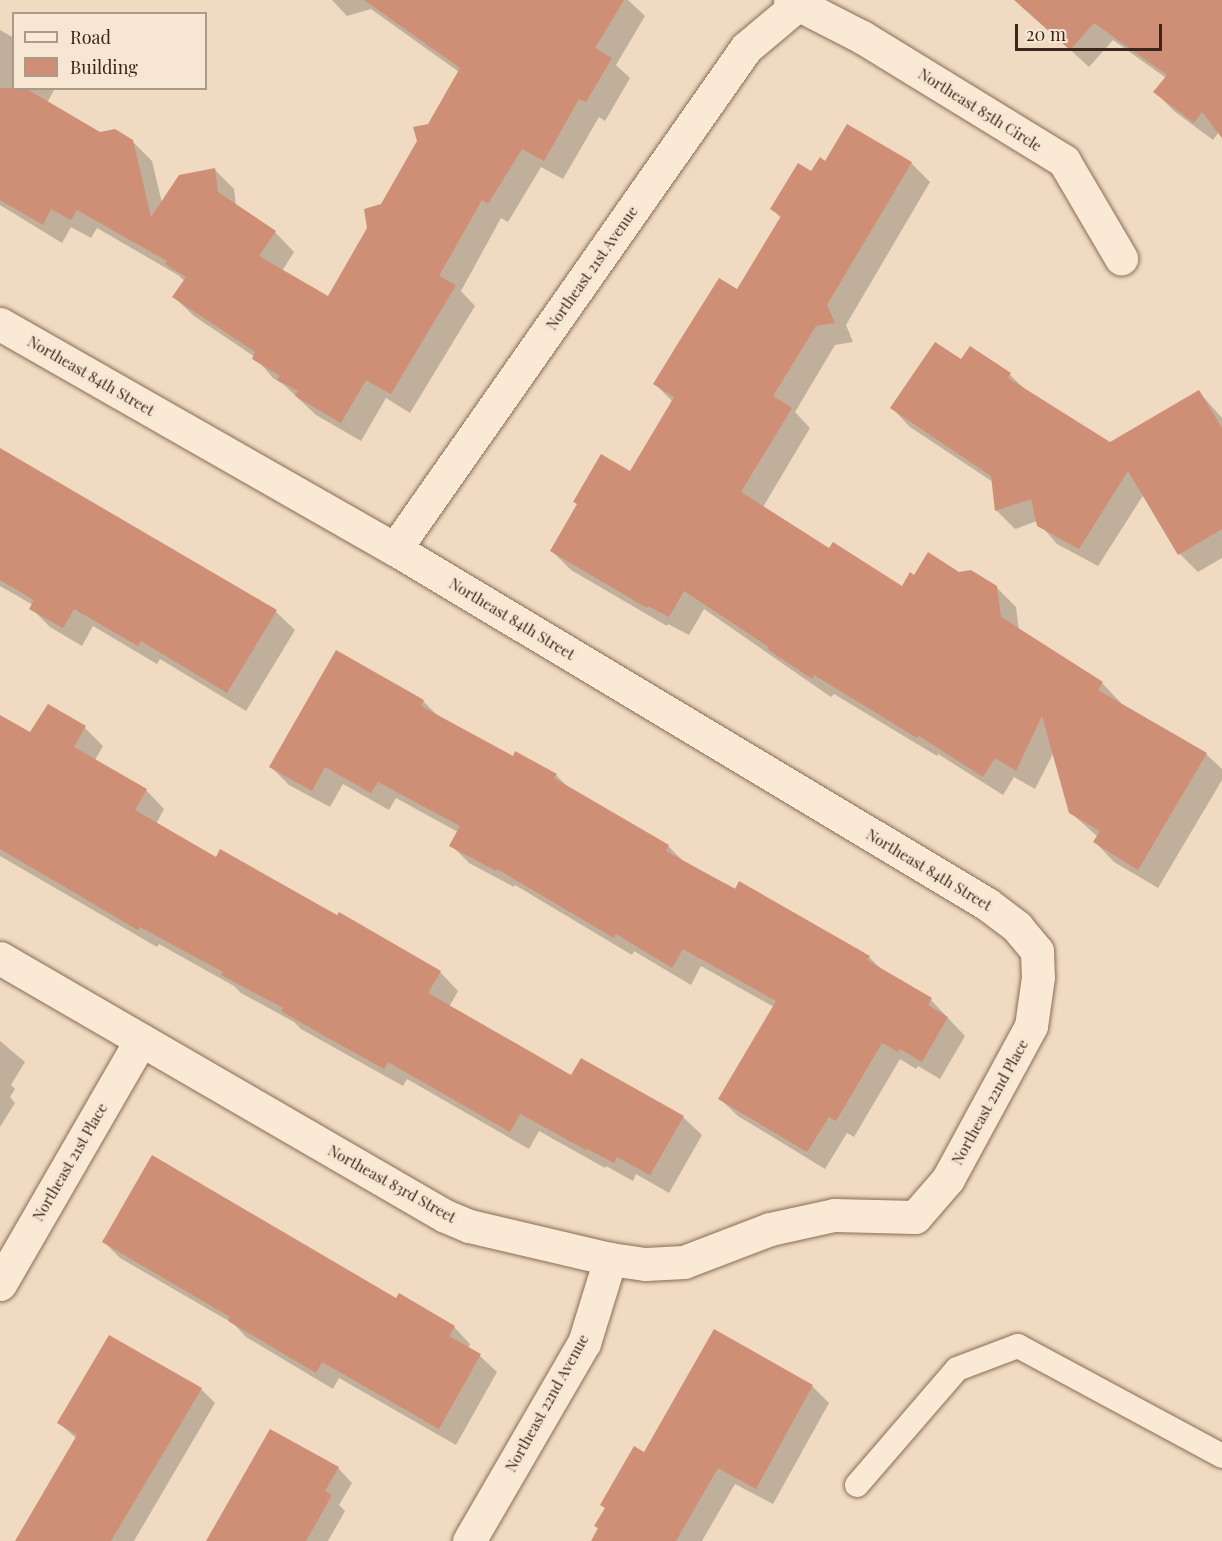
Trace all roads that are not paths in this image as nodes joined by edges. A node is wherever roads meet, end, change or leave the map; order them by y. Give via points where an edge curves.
1 (797, 2) edge
2 (1121, 258) dead end
3 (0, 324) edge
4 (395, 549) junction
5 (1017, 927) joint
6 (0, 958) edge
7 (141, 1040) junction
8 (859, 1214) joint
9 (610, 1259) junction
10 (0, 1284) edge
11 (1222, 1456) edge
12 (857, 1485) dead end
13 (469, 1541) edge

1 - 2 street, Northeast 85th Circle via 1064,162
1 - 4 street, Northeast 21st Avenue via 746,48
3 - 4 street, Northeast 84th Street
4 - 5 street, Northeast 84th Street via 987,904
5 - 8 street, Northeast 22nd Place via 1037,951 1038,977 1031,1026 948,1179 915,1217
6 - 7 street, Northeast 83rd Street
7 - 9 street, Northeast 83rd Street via 445,1216 469,1226
7 - 10 street, Northeast 21st Place
8 - 9 street, Northeast 83rd Street via 834,1215 770,1229 684,1262 645,1264
9 - 13 street, Northeast 22nd Avenue via 584,1343
11 - 12 lane via 1018,1346 957,1369

